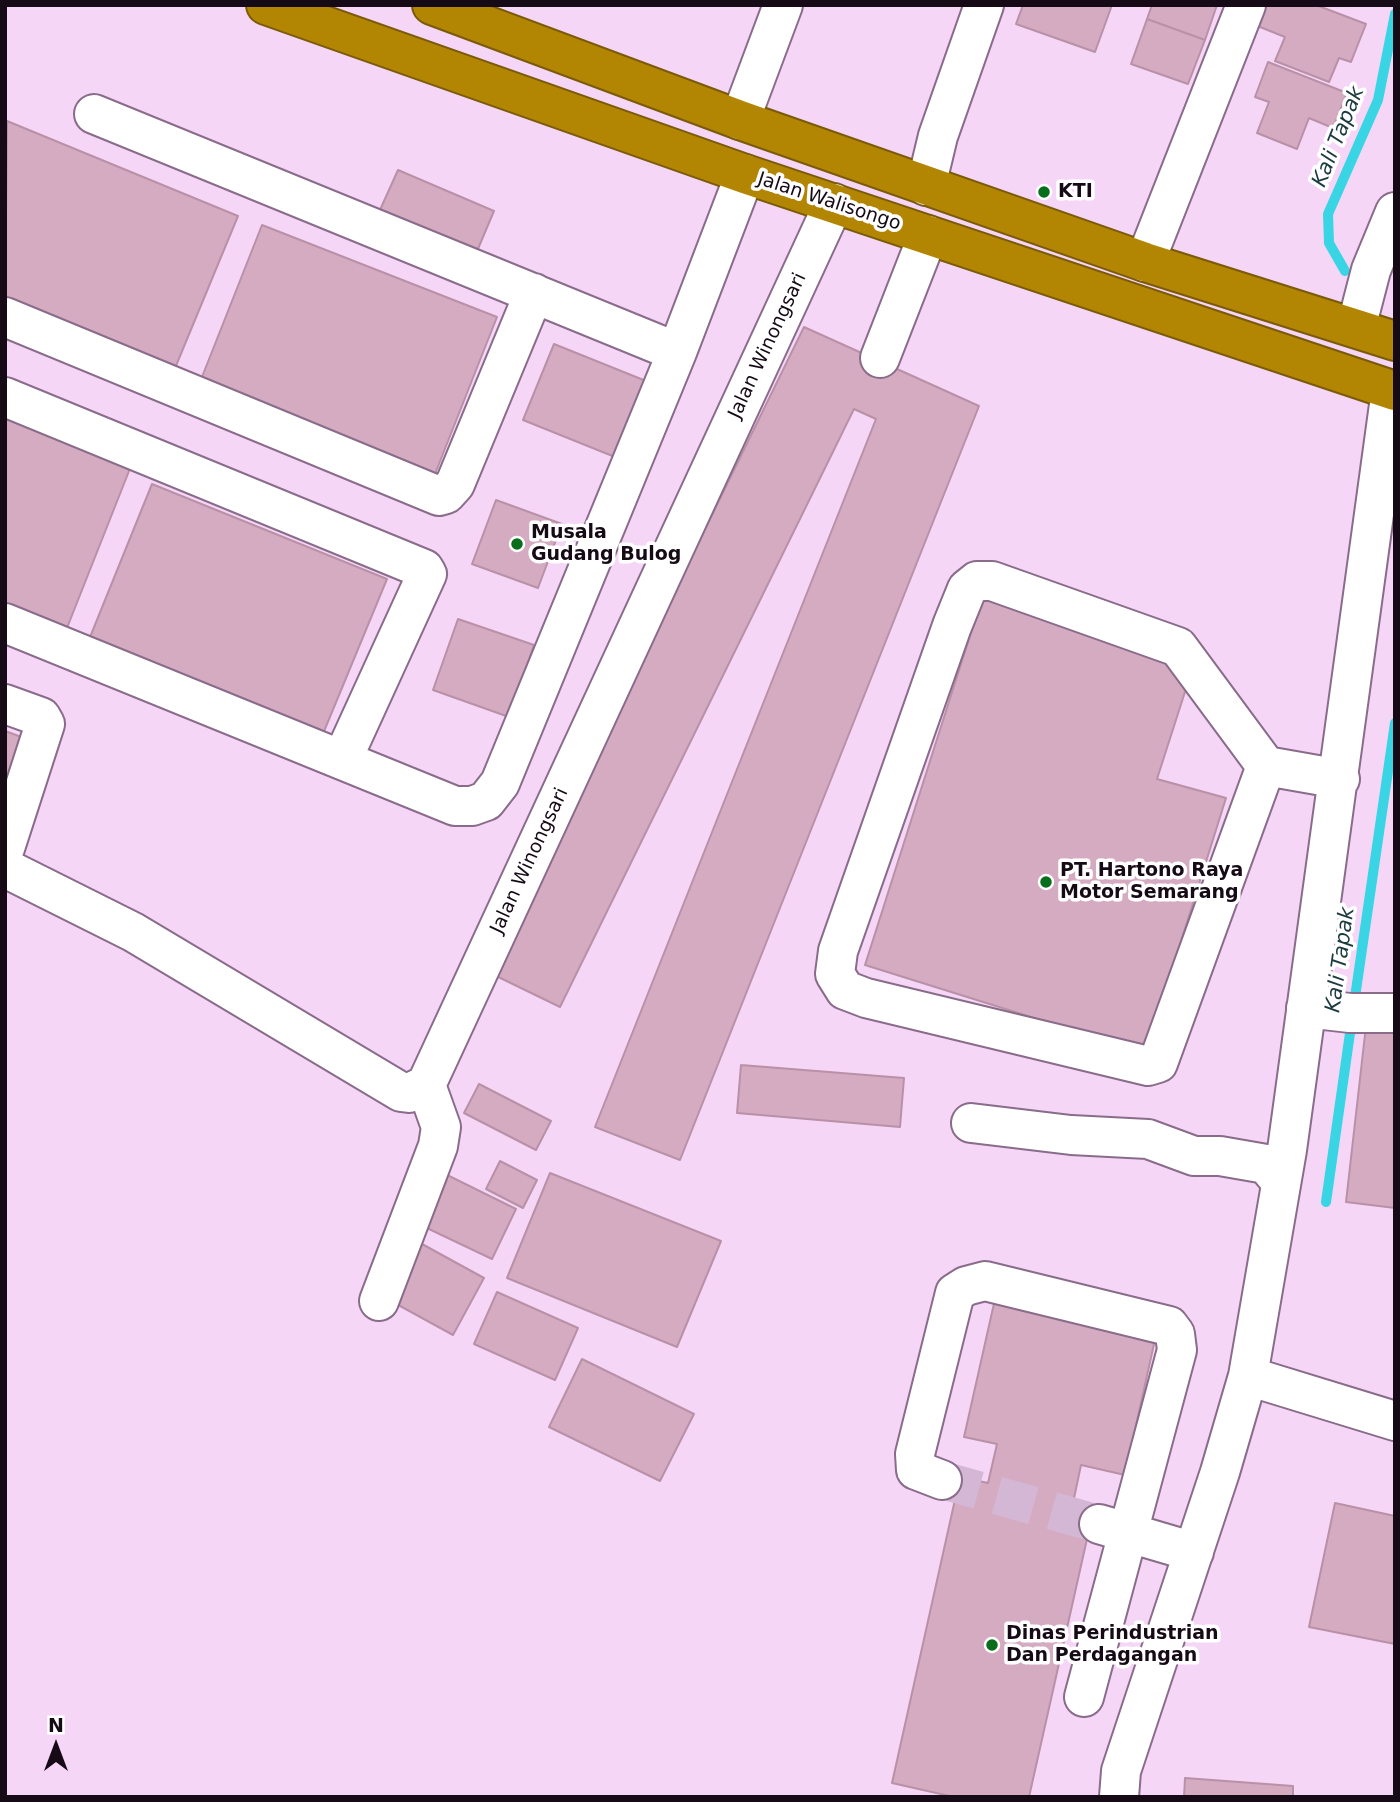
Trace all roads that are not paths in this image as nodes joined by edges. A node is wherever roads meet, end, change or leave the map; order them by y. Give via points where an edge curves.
1 (266, 5) edge
2 (432, 5) edge
3 (783, 5) edge
4 (984, 5) edge
5 (1246, 5) edge
6 (94, 114) dead end
7 (740, 120) junction
8 (745, 174) junction
9 (926, 186) junction
10 (834, 204) junction
11 (1395, 212) edge
12 (928, 235) junction
13 (1145, 262) junction
14 (534, 293) junction
15 (5, 317) edge
16 (1356, 328) junction
17 (1395, 341) edge
18 (677, 352) junction
19 (880, 358) dead end
20 (1393, 390) edge
21 (5, 397) edge
22 (5, 623) edge
23 (5, 704) edge
24 (342, 760) junction
25 (1266, 766) junction
26 (1340, 779) junction
27 (12, 806) edge
28 (7, 860) edge
29 (1306, 1008) junction
30 (1376, 1013) edge
31 (426, 1085) junction
32 (971, 1123) dead end
33 (1281, 1182) junction
34 (379, 1301) dead end
35 (1248, 1376) junction
36 (1395, 1421) edge
37 (942, 1480) tunnel mouth
38 (1113, 1528) junction
39 (1194, 1552) junction
40 (1084, 1697) dead end
41 (1119, 1797) edge

1 - 8 highway, Jalan Walisongo
2 - 7 highway
3 - 7 street
4 - 9 street via 938,135
5 - 13 street
6 - 14 street
7 - 9 highway
8 - 10 highway, Jalan Walisongo
8 - 18 street
9 - 13 highway
10 - 12 highway, Jalan Walisongo
10 - 31 street, Jalan Winongsari
11 - 16 street via 1371,270
12 - 19 street
12 - 20 highway, Jalan Walisongo
13 - 16 highway
14 - 15 street via 455,484 439,496
14 - 18 street
16 - 17 highway
18 - 24 street via 500,783 486,800 456,806
20 - 26 street
21 - 24 street via 424,569 426,574
22 - 24 street
23 - 27 street via 41,717 45,724
25 - 25 street via 1158,1063 1148,1066 866,998 845,989 835,974 838,951 951,626 967,589 977,582 992,582 1178,647
25 - 26 street
26 - 29 street
27 - 28 street
28 - 31 street via 401,1092
29 - 30 street
29 - 33 street
31 - 34 street via 441,1127 438,1146
32 - 33 street via 1148,1139 1194,1156 1266,1164
33 - 35 street
35 - 36 street
35 - 39 street
37 - 38 street via 916,1470 915,1454 955,1293 985,1281 1169,1326 1177,1350
38 - 39 street
38 - 40 street
39 - 41 street via 1121,1771

